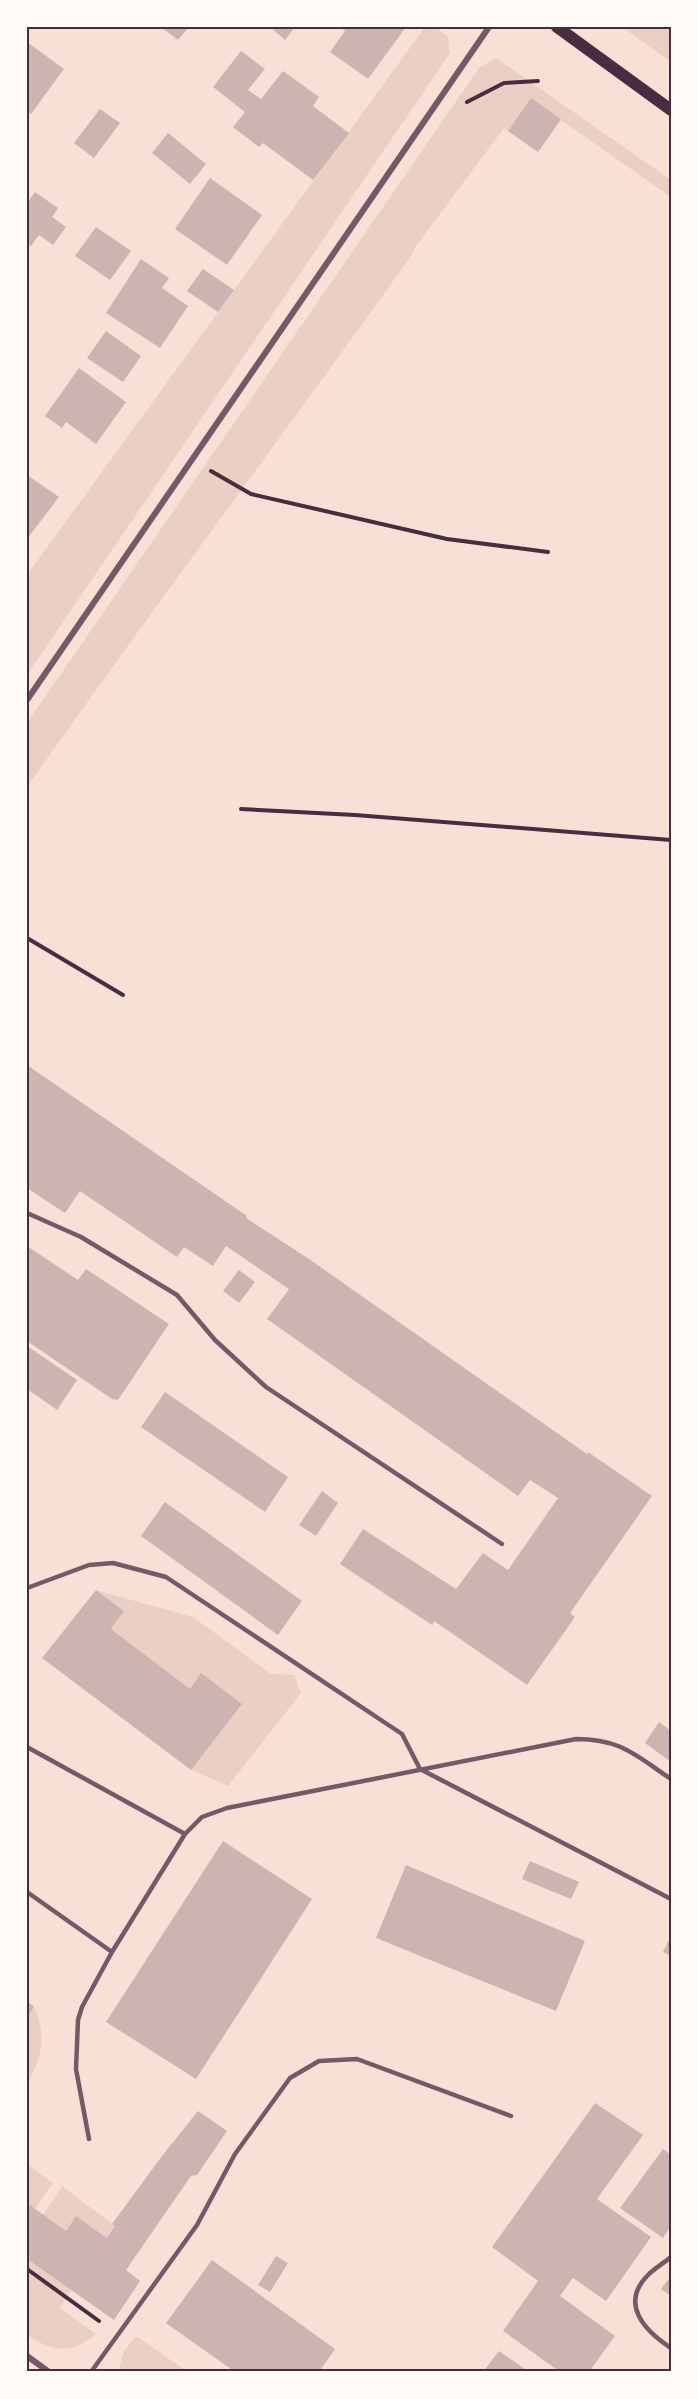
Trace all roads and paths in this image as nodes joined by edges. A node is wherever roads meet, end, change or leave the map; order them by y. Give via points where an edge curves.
1 (489, 27) edge
2 (557, 27) edge
3 (538, 81) dead end
4 (433, 108) junction
5 (671, 110) edge
6 (193, 459) junction
7 (549, 552) dead end
8 (27, 700) edge
9 (241, 809) dead end
10 (671, 840) edge
11 (27, 938) edge
12 (123, 994) dead end
13 (27, 1213) edge
14 (502, 1544) dead end
15 (27, 1588) edge
16 (27, 1747) edge
17 (420, 1769) junction
18 (671, 1779) edge
19 (185, 1834) junction
20 (27, 1892) edge
21 (671, 1899) edge
22 (112, 1952) junction
23 (512, 2116) dead end
24 (89, 2139) dead end
25 (671, 2257) edge
26 (27, 2269) edge
27 (119, 2336) junction
28 (671, 2348) edge
29 (27, 2356) edge
30 (49, 2372) edge
31 (91, 2372) edge

1 - 4 street
2 - 5 main road
3 - 4 path via 504,83 445,115
4 - 6 street
6 - 7 path via 251,494 447,539
6 - 8 street
9 - 10 path
11 - 12 path
13 - 14 lane via 81,1237 177,1294 215,1340 266,1387
15 - 17 lane via 89,1566 113,1563 166,1577 402,1734
16 - 19 lane
17 - 18 lane via 576,1739 597,1739 620,1745
17 - 19 lane via 227,1808 202,1817
17 - 21 lane
19 - 22 lane
20 - 22 lane
22 - 24 lane via 82,2007 76,2034 76,2069
23 - 27 lane via 357,2059 319,2061 299,2072 290,2078 235,2154 197,2225
25 - 28 lane via 646,2276 636,2296 636,2310 653,2337
26 - 27 path
27 - 31 lane
29 - 30 street

